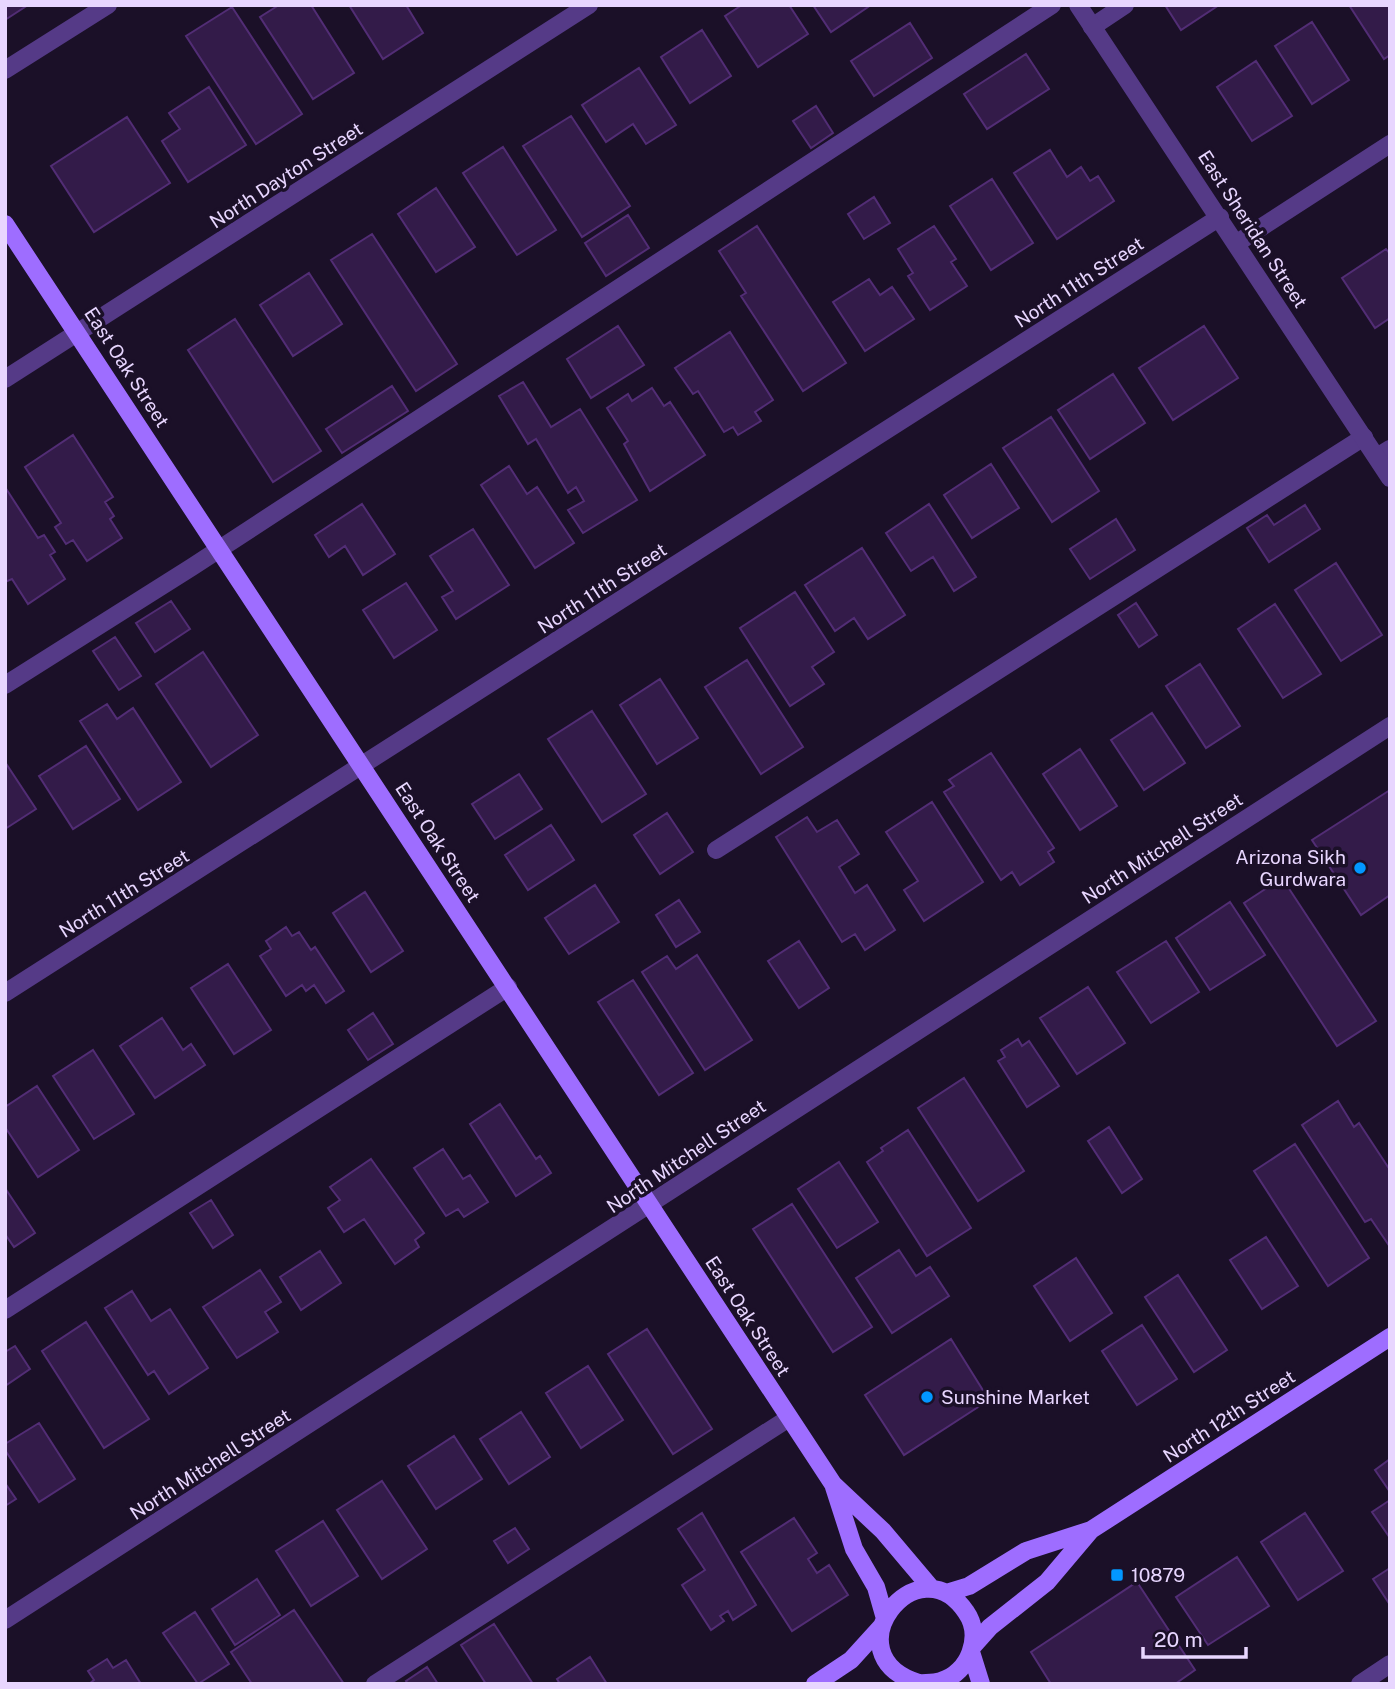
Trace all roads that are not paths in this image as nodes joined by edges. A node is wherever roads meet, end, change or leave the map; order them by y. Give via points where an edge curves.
1 (108, 5) edge
2 (589, 5) edge
3 (1052, 5) edge
4 (1078, 5) edge
5 (1125, 5) edge
6 (1092, 27) junction
7 (5, 70) edge
8 (1390, 144) edge
9 (1220, 217) junction
10 (5, 224) edge
11 (1237, 243) junction
12 (79, 332) junction
13 (5, 379) edge
14 (1364, 437) junction
15 (1383, 453) edge
16 (1390, 478) edge
17 (221, 549) junction
18 (5, 685) edge
19 (1390, 726) edge
20 (363, 766) junction
21 (716, 850) dead end
22 (508, 987) junction
23 (5, 993) edge
24 (650, 1206) junction
25 (5, 1310) edge
26 (1390, 1337) edge
27 (789, 1418) junction
28 (833, 1484) junction
29 (1091, 1530) junction
30 (939, 1591) junction
31 (5, 1620) edge
32 (883, 1621) junction
33 (972, 1649) junction
34 (1390, 1664) edge
35 (919, 1683) edge
36 (375, 1684) edge
37 (815, 1684) edge
38 (914, 1684) edge
39 (932, 1684) edge
40 (982, 1684) edge
41 (1360, 1684) edge

1 - 7 street
2 - 12 street, North Dayton Street
3 - 17 street
4 - 6 street, East Sheridan Street
5 - 6 street
6 - 9 street, East Sheridan Street
8 - 11 street
9 - 11 street, East Sheridan Street
9 - 20 street, North 11th Street
10 - 12 street, East Oak Street
11 - 14 street, East Sheridan Street
12 - 13 street, North Dayton Street
12 - 17 street, East Oak Street
14 - 15 street, East Sheridan Street
14 - 21 street
15 - 16 street, East Sheridan Street
17 - 18 street
17 - 20 street, East Oak Street
19 - 24 street, North Mitchell Street
20 - 22 street, East Oak Street
20 - 23 street, North 11th Street
22 - 24 street, East Oak Street
22 - 25 street
24 - 27 street, East Oak Street
24 - 31 street, North Mitchell Street
26 - 29 street, North 12th Street
27 - 28 street, East Oak Street
27 - 36 street
28 - 30 street, East Oak Street
28 - 32 street, East Oak Street via 854,1549 876,1587
29 - 30 street, North 12th Street via 1026,1551 969,1586
29 - 33 street, North 12th Street via 1047,1583 990,1627
30 - 32 street, North 12th Street via 904,1595
30 - 33 street via 959,1602 969,1615 974,1630
32 - 35 street via 882,1652 888,1664
32 - 37 street, North 12th Street via 851,1660
33 - 39 street, North 12th Street via 954,1675
33 - 40 street
34 - 41 street
35 - 38 street, North 12th Street
35 - 39 street, North 12th Street

